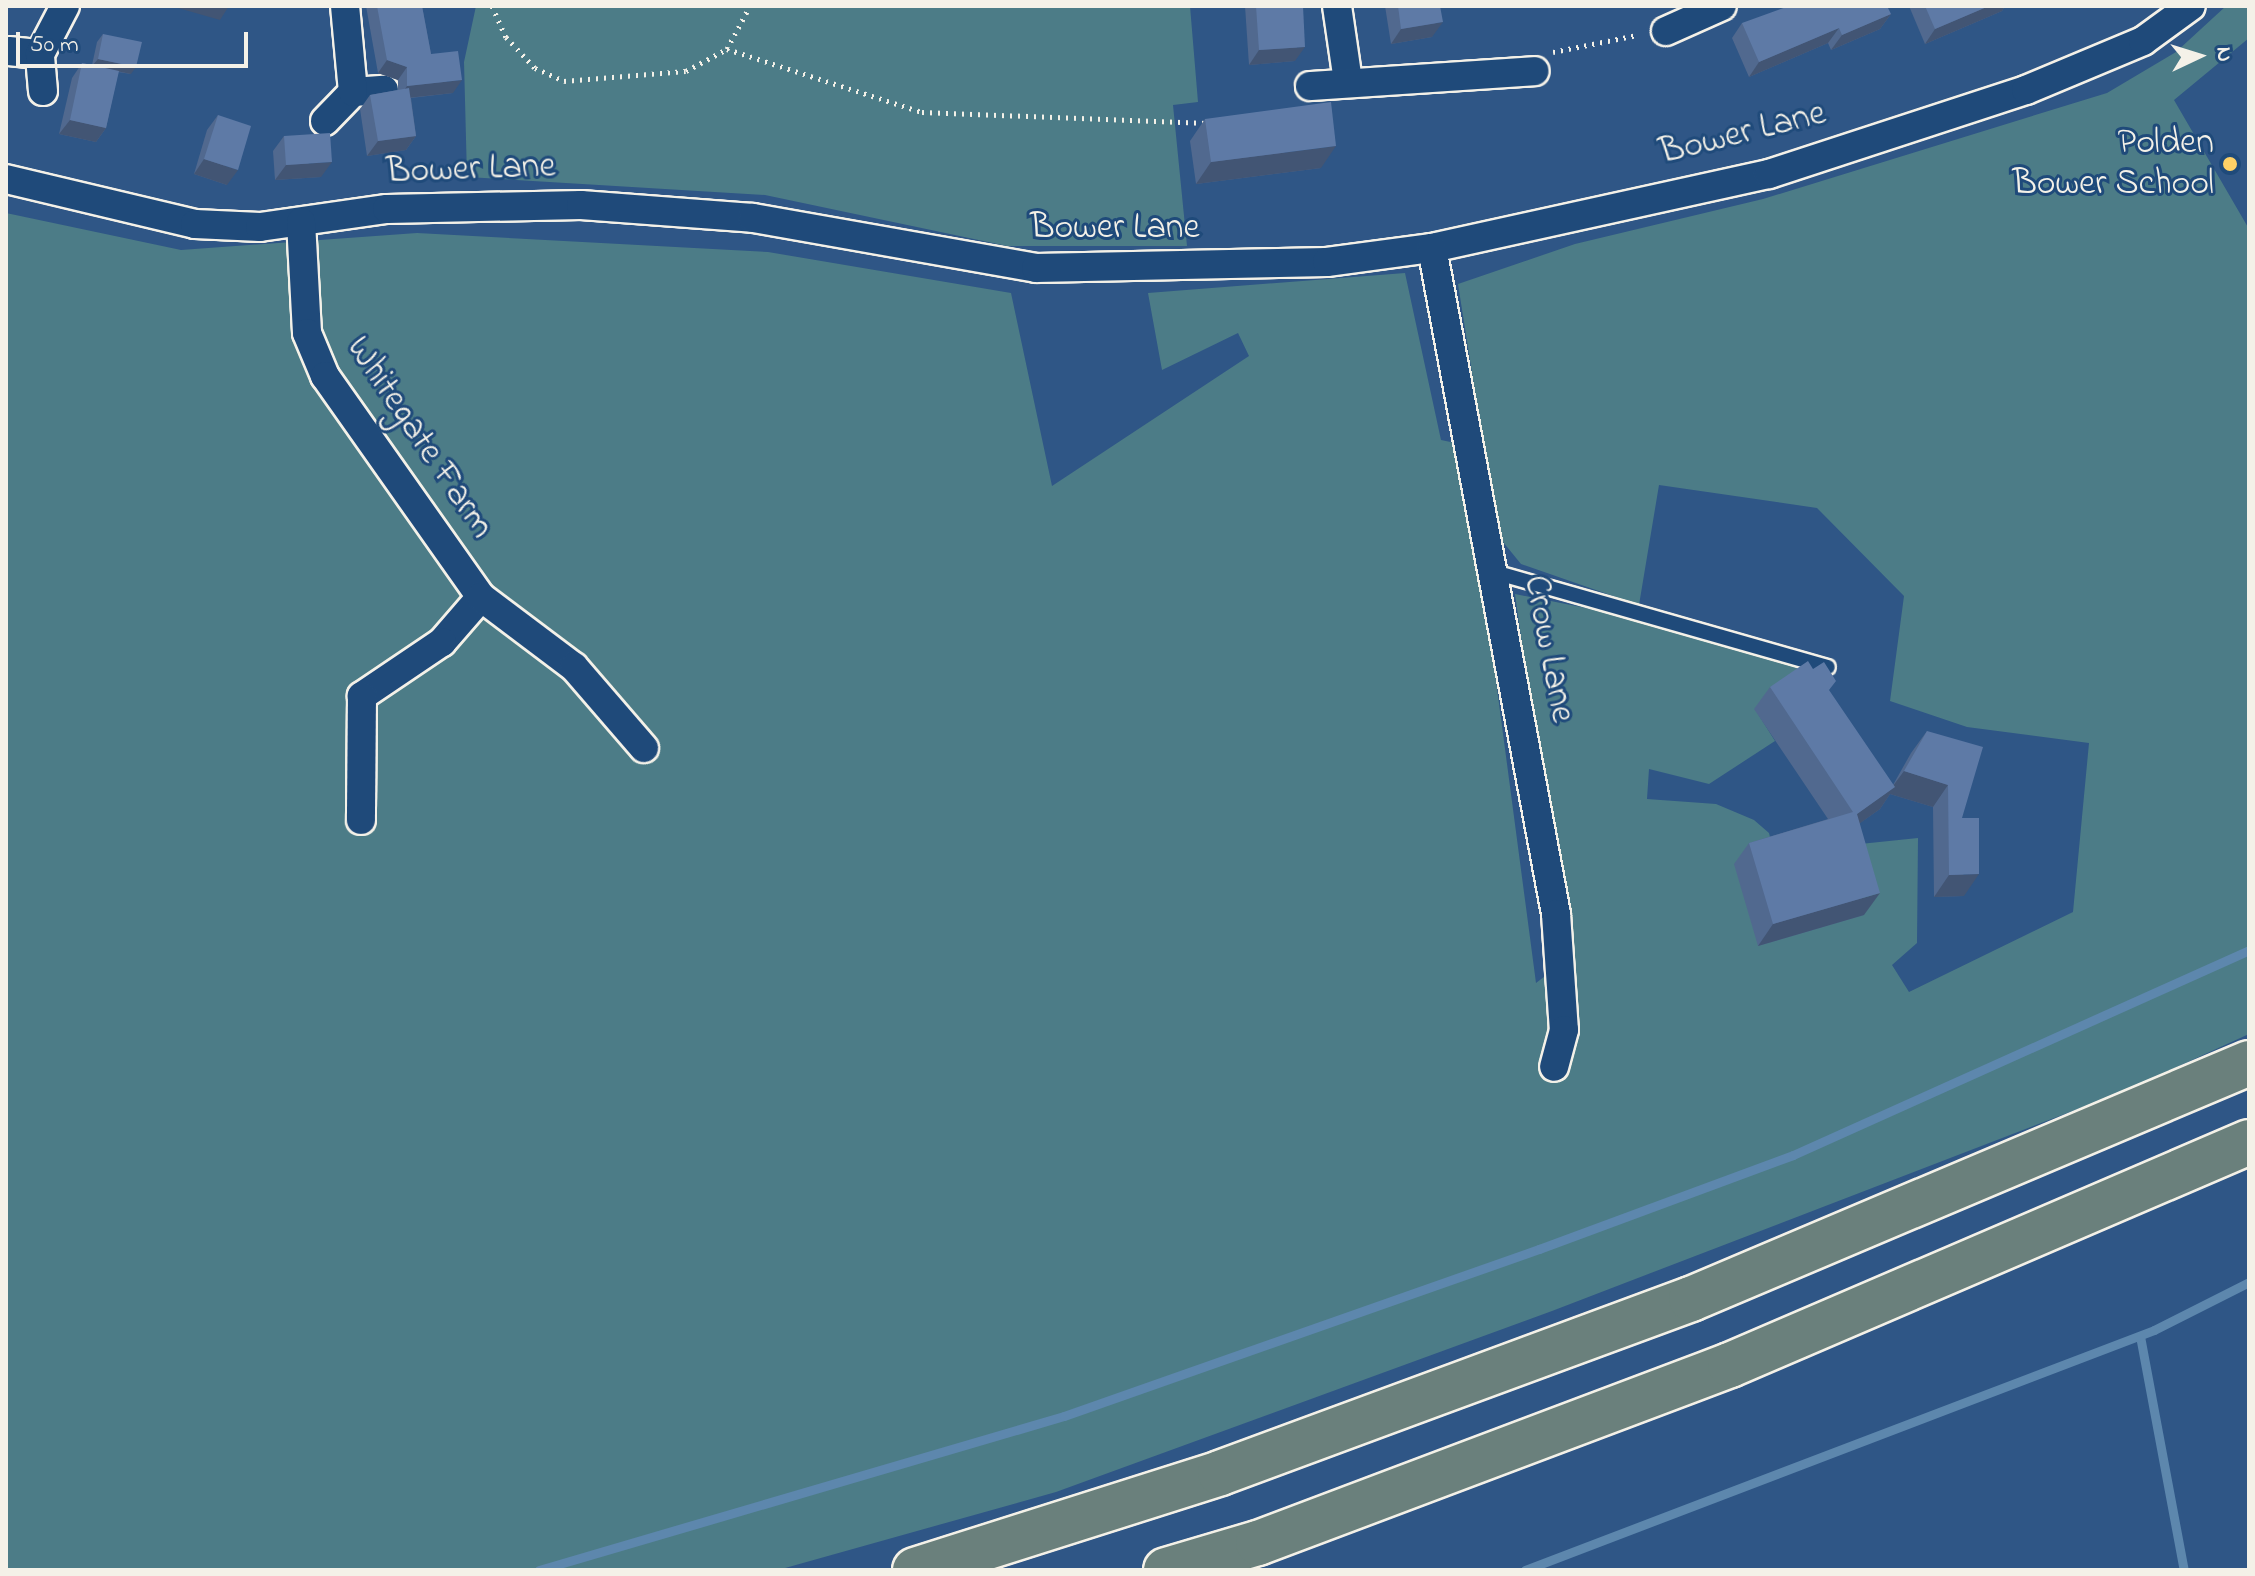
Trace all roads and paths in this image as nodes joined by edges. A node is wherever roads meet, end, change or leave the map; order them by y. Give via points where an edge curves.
1 (65, 6) edge
2 (345, 6) edge
3 (492, 6) edge
4 (750, 6) edge
5 (1337, 6) edge
6 (1722, 6) edge
7 (2191, 6) edge
8 (1666, 31) joint
9 (727, 49) junction
10 (9, 51) dead end
11 (40, 54) junction
12 (1507, 67) junction
13 (1535, 71) dead end
14 (1348, 81) junction
15 (1310, 86) dead end
16 (384, 90) edge
17 (43, 91) dead end
18 (353, 92) junction
19 (325, 121) dead end
20 (1222, 121) edge
21 (6, 179) edge
22 (301, 222) junction
23 (1432, 248) junction
24 (1494, 572) junction
25 (481, 597) junction
26 (1828, 667) edge
27 (644, 748) dead end
28 (361, 820) dead end
29 (2249, 1063) edge
30 (1554, 1067) dead end
31 (2249, 1142) edge
32 (915, 1570) edge
33 (1166, 1570) edge

1 - 11 street
2 - 18 street
3 - 9 path via 506,37 535,68 564,81 686,71
4 - 9 path
5 - 14 street
6 - 8 street
7 - 23 street, Bower Lane via 2143,41 2026,90 1769,174
8 - 12 path via 1578,43
9 - 20 path via 922,112 1177,126
10 - 11 street
11 - 17 street
12 - 13 street
12 - 14 street
14 - 15 street
16 - 18 street
18 - 19 street
21 - 22 street, Bower Lane via 195,224
22 - 23 street, Bower Lane via 474,205 661,210 820,228 1036,268 1236,267
22 - 25 street, Whitegate Farm via 307,333 325,376
23 - 24 street, Crow Lane
24 - 26 lane
24 - 30 street, Crow Lane via 1556,914 1564,1030
25 - 27 street, Whitegate Farm via 574,667
25 - 28 street, Whitegate Farm via 442,642 362,696
29 - 32 highway via 1676,1304 1220,1473
31 - 33 highway via 1730,1365

